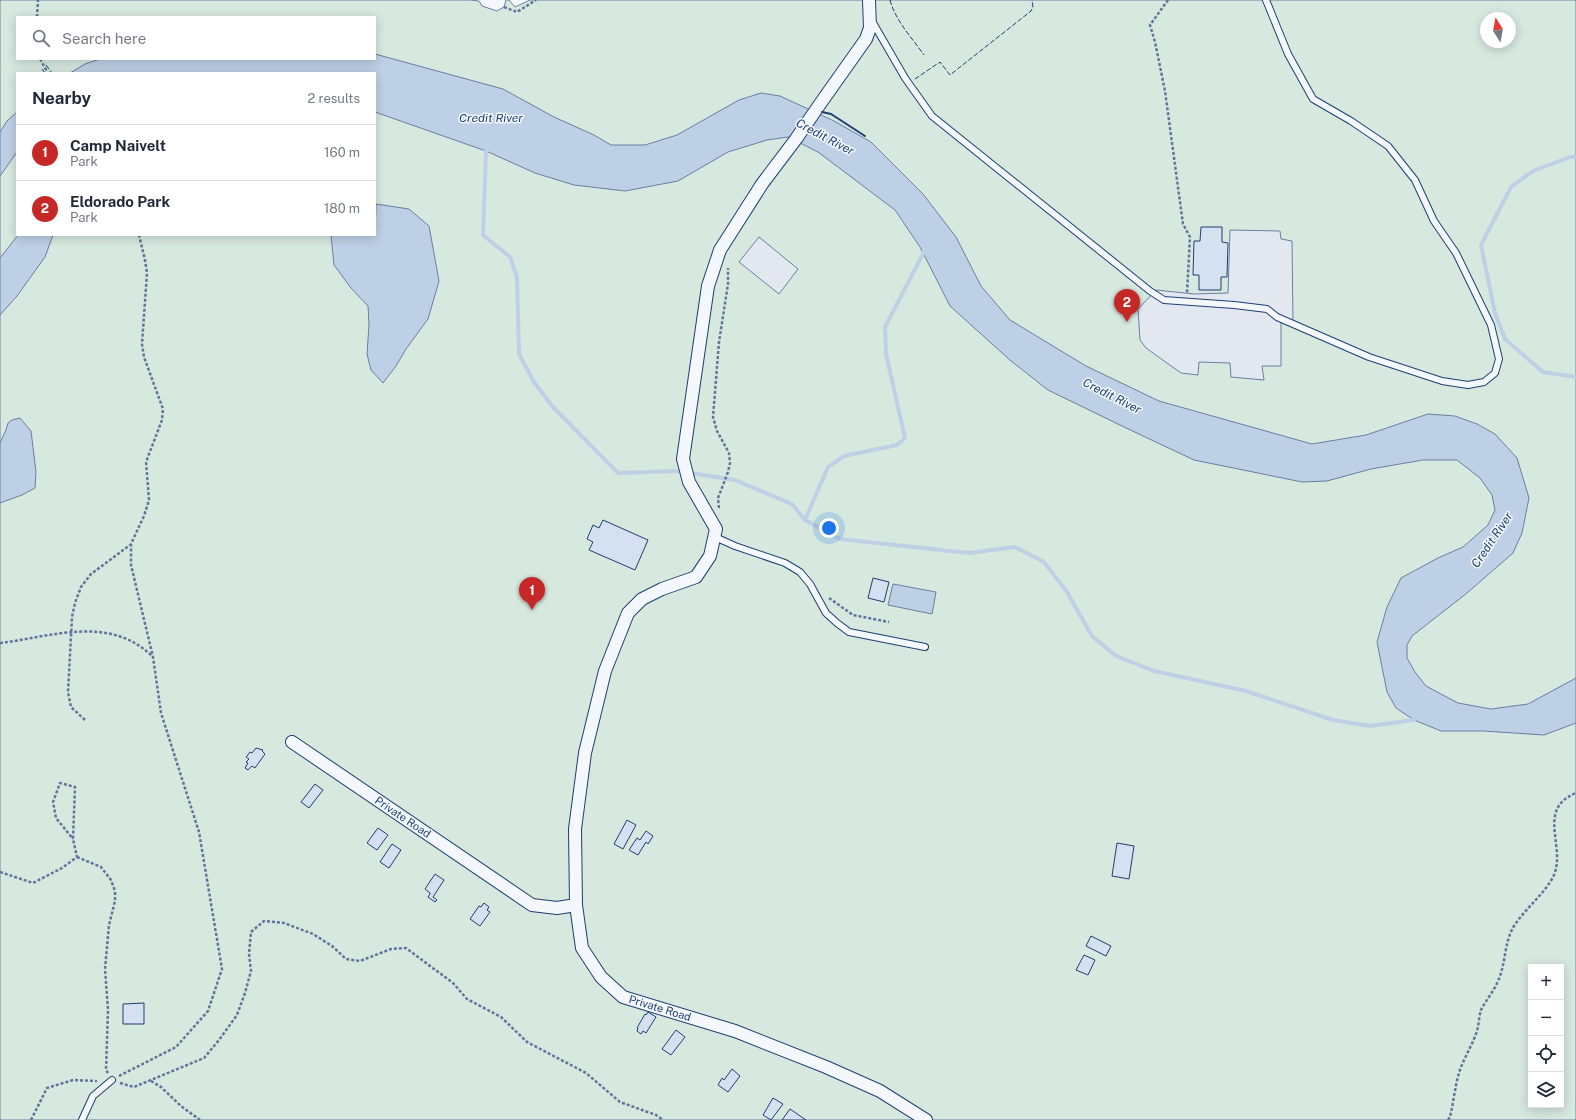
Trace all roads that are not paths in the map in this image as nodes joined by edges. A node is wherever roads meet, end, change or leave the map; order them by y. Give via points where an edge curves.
1 (869, 0) edge
2 (1266, 0) edge
3 (871, 18) junction
4 (715, 537) junction
5 (925, 646) dead end
6 (292, 742) dead end
7 (576, 905) junction
8 (112, 1080) road end
9 (82, 1120) edge
10 (926, 1120) edge

1 - 3 street
2 - 3 lane via 1288,54 1313,98 1388,146 1415,180 1434,221 1456,253 1491,325 1499,359 1496,374 1484,382 1468,385 1442,381 1369,357 1277,316 1267,309 1234,304 1164,300 932,116 905,78
3 - 4 street via 866,39 762,184 720,250 708,286 683,459 689,482 716,529
4 - 5 lane via 785,563 800,572 810,584 826,613 836,624 849,632
4 - 7 street via 710,556 696,577 642,599 628,613 605,671 585,753 575,829
6 - 7 street, Private Road via 532,905 557,908
7 - 10 street, Private Road via 582,948 601,977 623,997 735,1031 826,1067 880,1091
8 - 9 lane via 93,1096

